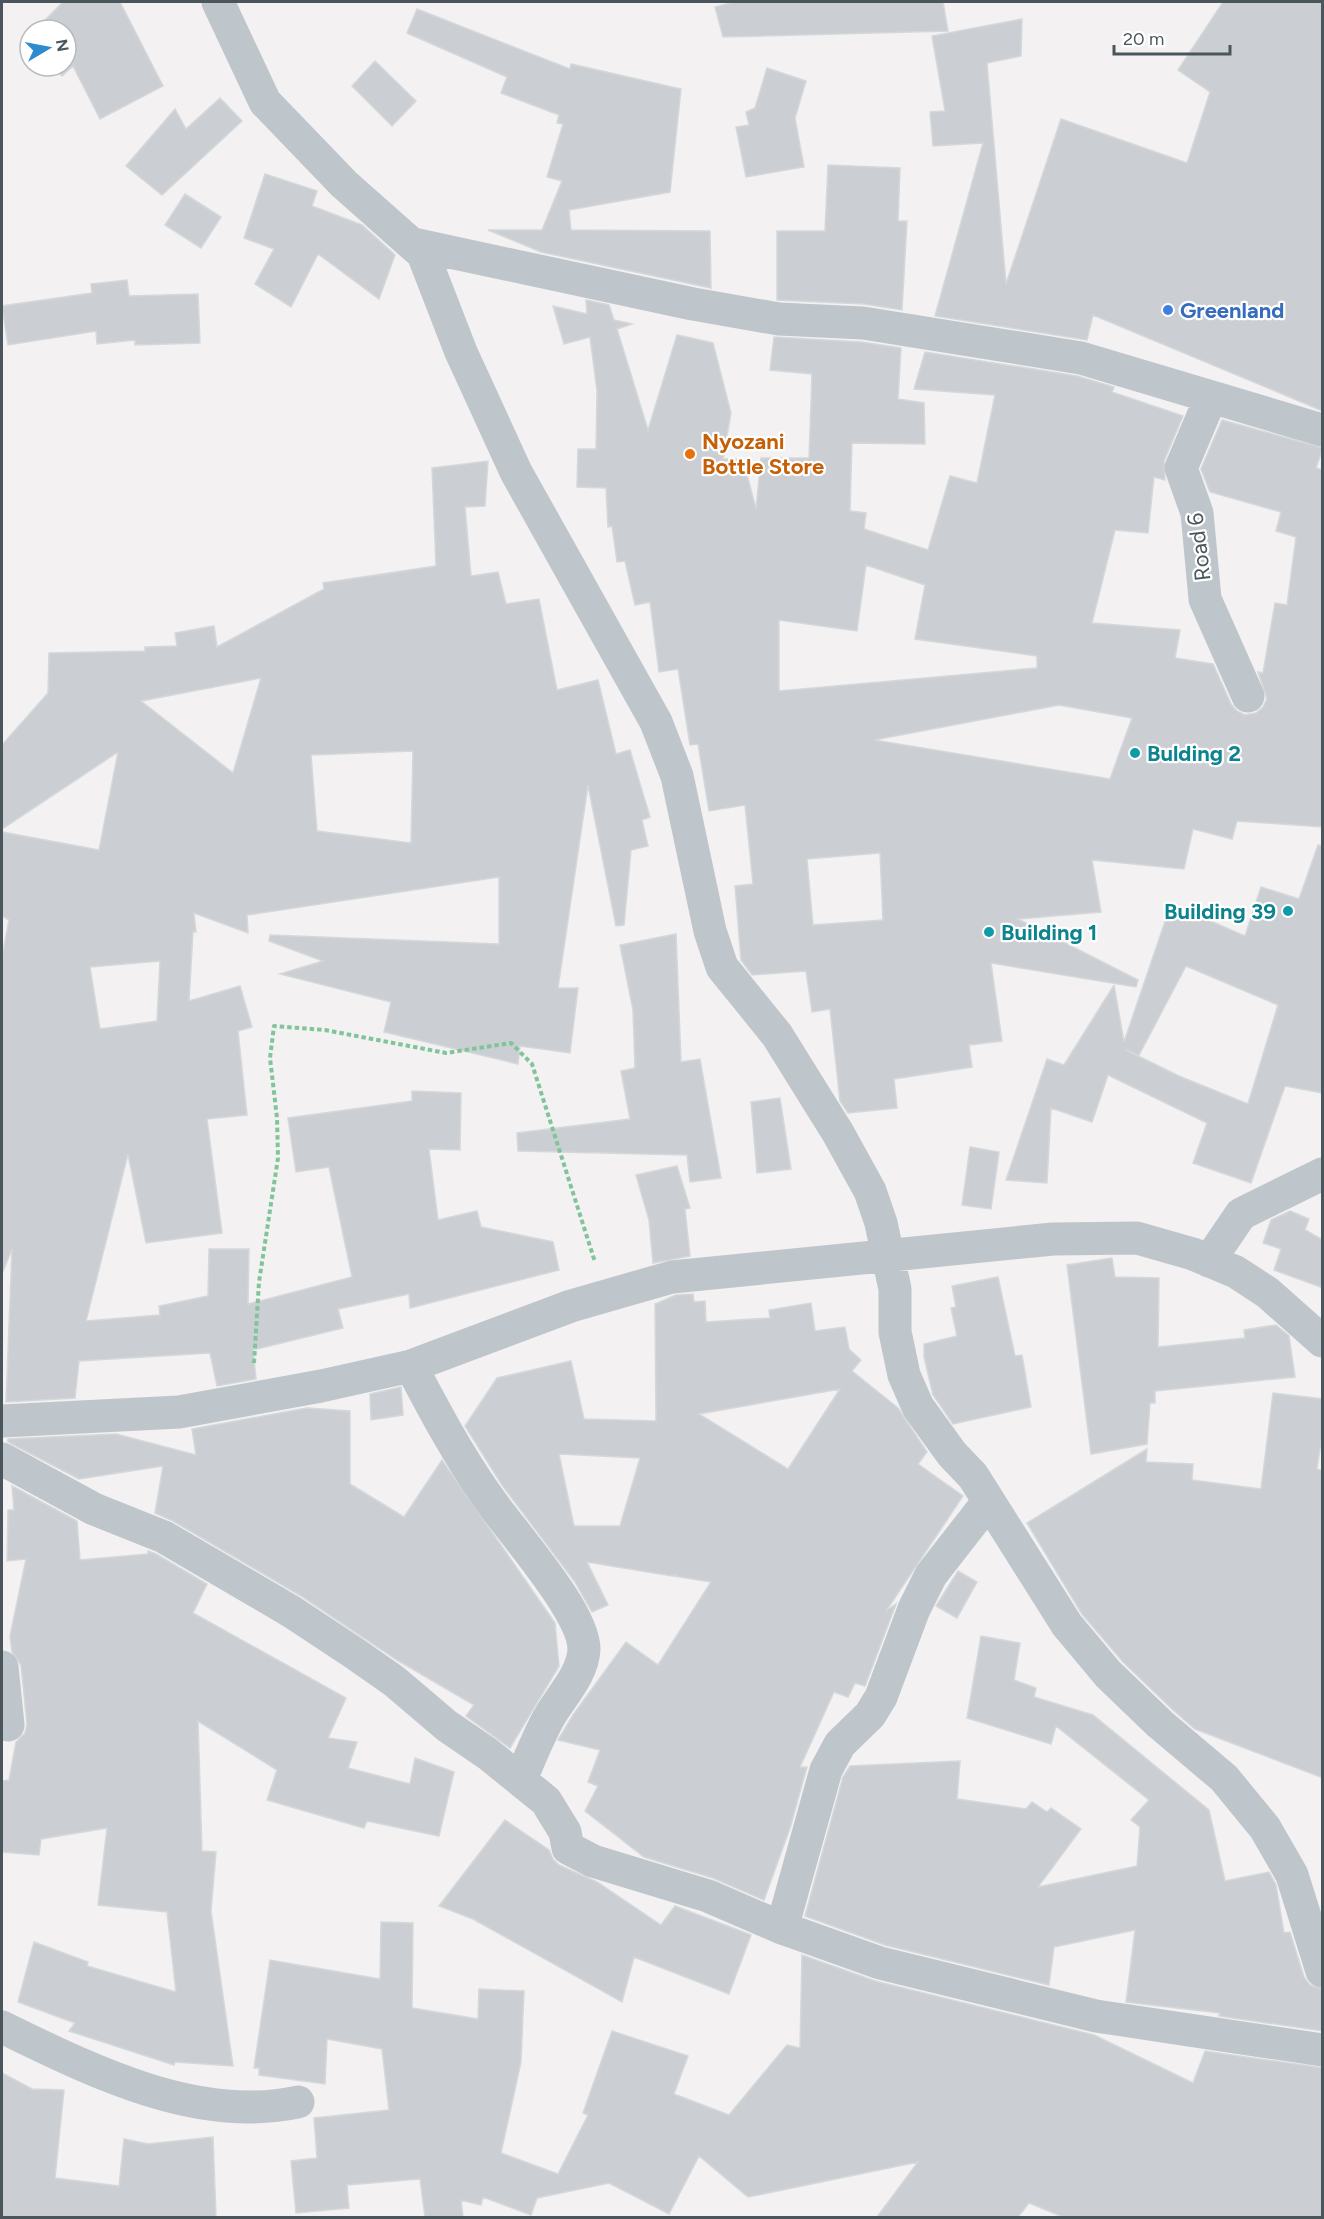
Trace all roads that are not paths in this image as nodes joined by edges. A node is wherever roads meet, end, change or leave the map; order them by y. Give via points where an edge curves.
1 (218, 2) edge
2 (412, 244) junction
3 (1211, 397) junction
4 (1323, 430) edge
5 (1248, 696) dead end
6 (1323, 1174) edge
7 (887, 1254) junction
8 (1209, 1261) junction
9 (1323, 1341) edge
10 (411, 1366) junction
11 (2, 1421) edge
12 (2, 1459) edge
13 (988, 1502) junction
14 (2, 1667) edge
15 (8, 1725) dead end
16 (521, 1779) junction
17 (782, 1928) junction
18 (1323, 1971) edge
19 (2, 2027) edge
20 (1323, 2050) edge
21 (298, 2102) dead end

1 - 2 street via 265,102 344,184
2 - 3 street via 768,317 863,323 1081,358
2 - 7 street via 423,254 461,352 516,471 656,722 677,776 710,931 722,967 777,1035 838,1133 870,1191
3 - 4 street
3 - 5 street, Road 6 via 1181,468 1197,513 1205,599
6 - 8 street via 1241,1214
7 - 8 street via 1053,1239 1137,1238
7 - 10 street via 672,1276 571,1306
7 - 13 street via 895,1289 895,1332 904,1375 918,1407 973,1476
8 - 9 street via 1236,1272 1268,1293
10 - 11 street via 179,1412
10 - 16 street via 487,1497 538,1564 579,1629 584,1649 580,1662
12 - 16 street via 94,1509 164,1537 292,1612 394,1681 447,1726
13 - 17 street via 931,1575 881,1697 870,1715 840,1744 826,1770
13 - 18 street via 1067,1625 1101,1666 1160,1724 1224,1778 1265,1828 1292,1875
14 - 15 street
16 - 17 street via 546,1801 565,1832 568,1848 593,1861 708,1896
17 - 20 street via 880,1962 1096,2016
19 - 21 street via 113,2076 178,2098 228,2106 282,2106

